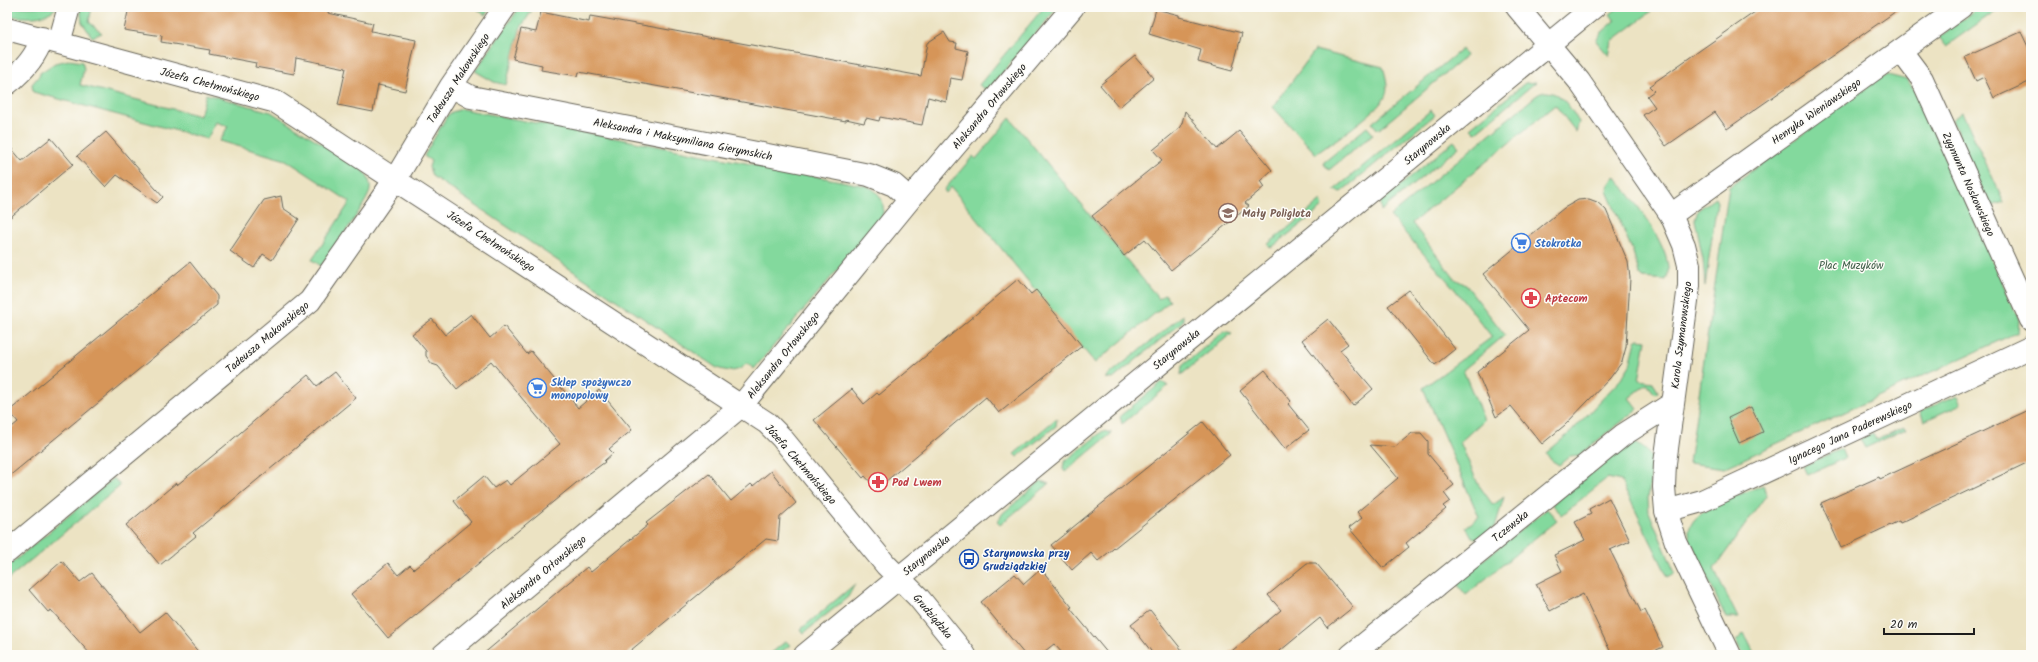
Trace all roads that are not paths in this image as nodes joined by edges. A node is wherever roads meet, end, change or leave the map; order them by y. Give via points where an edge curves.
1 (69, 7) edge
2 (505, 7) edge
3 (1073, 7) edge
4 (1517, 7) edge
5 (1594, 7) edge
6 (1961, 7) edge
7 (7, 29) edge
8 (50, 41) junction
9 (1548, 44) junction
10 (1901, 51) junction
11 (7, 84) edge
12 (451, 86) junction
13 (396, 178) junction
14 (910, 199) junction
15 (1671, 215) junction
16 (2031, 320) edge
17 (2031, 347) edge
18 (1673, 403) junction
19 (741, 406) junction
20 (1666, 510) junction
21 (7, 552) edge
22 (899, 578) junction
23 (443, 655) edge
24 (804, 655) edge
25 (965, 655) edge
26 (1351, 655) edge
27 (1730, 655) edge

1 - 8 street
2 - 12 street, Tadeusza Makowskiego
3 - 14 street, Aleksandra Orłowskiego
4 - 9 street, Karola Szymanowskiego
5 - 9 street, Starynowska
6 - 10 street, Henryka Wieniawskiego
7 - 8 street, Józefa Chełmońskiego
8 - 11 street
8 - 13 street, Józefa Chełmońskiego via 276,102
9 - 15 street, Karola Szymanowskiego via 1579,80
9 - 22 street, Starynowska
10 - 15 street, Henryka Wieniawskiego
10 - 16 street, Zygmunta Noskowskiego via 1922,79
12 - 13 street, Tadeusza Makowskiego
12 - 14 street, Aleksandra i Maksymiliana Gierymskich via 471,97 869,175 894,185
13 - 19 street, Józefa Chełmońskiego
13 - 21 street, Tadeusza Makowskiego via 310,301
14 - 19 street, Aleksandra Orłowskiego
15 - 18 street, Karola Szymanowskiego via 1684,245 1689,265 1689,286
17 - 20 street, Ignacego Jana Paderewskiego via 1702,501
18 - 20 street, Karola Szymanowskiego via 1665,463
18 - 26 street, Tczewska via 1623,435
19 - 22 street, Józefa Chełmońskiego via 767,423 781,437
19 - 23 street, Aleksandra Orłowskiego
20 - 27 street, Karola Szymanowskiego via 1676,542
22 - 24 street, Starynowska
22 - 25 street, Grudziądzka via 918,597

